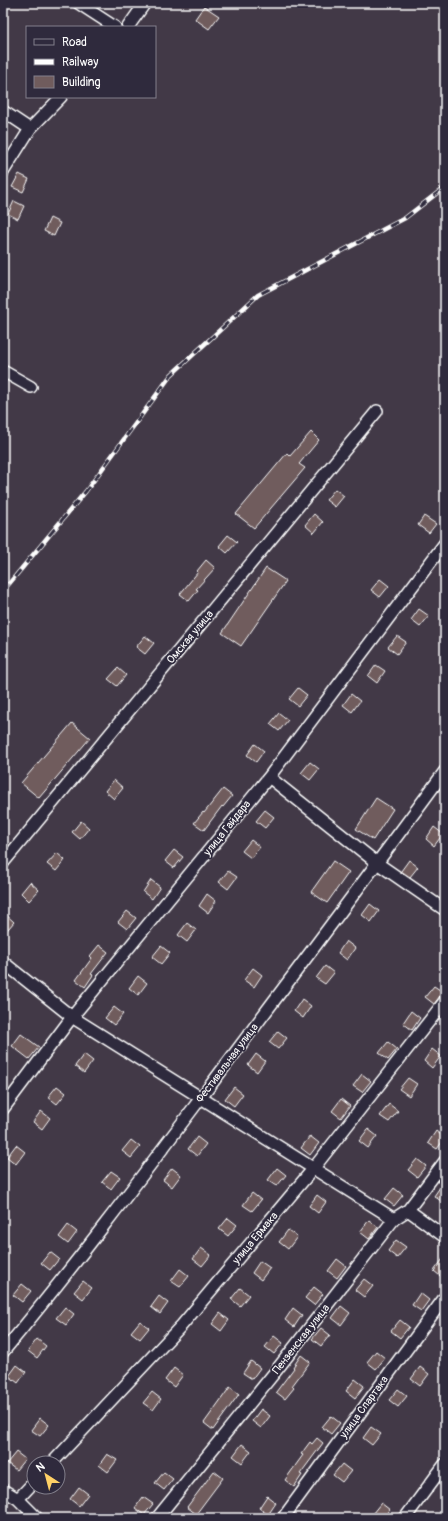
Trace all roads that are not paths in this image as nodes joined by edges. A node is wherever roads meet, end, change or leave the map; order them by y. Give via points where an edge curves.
1 (78, 3) edge
2 (145, 3) edge
3 (112, 26) edge
4 (129, 26) edge
5 (60, 98) edge
6 (3, 111) edge
7 (30, 129) junction
8 (3, 172) edge
9 (3, 371) edge
10 (32, 387) dead end
11 (377, 411) dead end
12 (445, 543) edge
13 (445, 771) edge
14 (269, 777) junction
15 (3, 863) edge
16 (377, 863) junction
17 (445, 910) edge
18 (3, 962) edge
19 (445, 1001) edge
20 (72, 1017) junction
21 (201, 1098) junction
22 (3, 1109) edge
23 (445, 1161) edge
24 (313, 1169) junction
25 (408, 1210) junction
26 (394, 1219) junction
27 (445, 1237) edge
28 (445, 1297) edge
29 (3, 1352) edge
30 (60, 1455) edge
31 (445, 1464) edge
32 (3, 1490) edge
33 (26, 1490) edge
34 (18, 1499) junction
35 (38, 1518) edge
36 (157, 1518) edge
37 (283, 1518) edge
38 (405, 1518) edge

1 - 3 street
2 - 4 street
5 - 7 street
6 - 7 street
7 - 8 street
9 - 10 street
11 - 15 street, Омская улица
12 - 14 street, улица Гайдара
13 - 16 street, Фестивальная улица
14 - 16 street
14 - 20 street, улица Гайдара
16 - 17 street
16 - 21 street, Фестивальная улица
18 - 20 street
19 - 24 street, улица Ермака
20 - 21 street
20 - 22 street, улица Гайдара
21 - 24 street
21 - 29 street, Фестивальная улица via 59,1284
23 - 25 street, Пензенская улица
24 - 26 street
24 - 30 street, улица Ермака via 182,1325
25 - 26 street, Пензенская улица
25 - 27 street
26 - 36 street, Пензенская улица
28 - 37 street, улица Спартака
31 - 38 street
32 - 34 street
33 - 34 street
34 - 35 street

